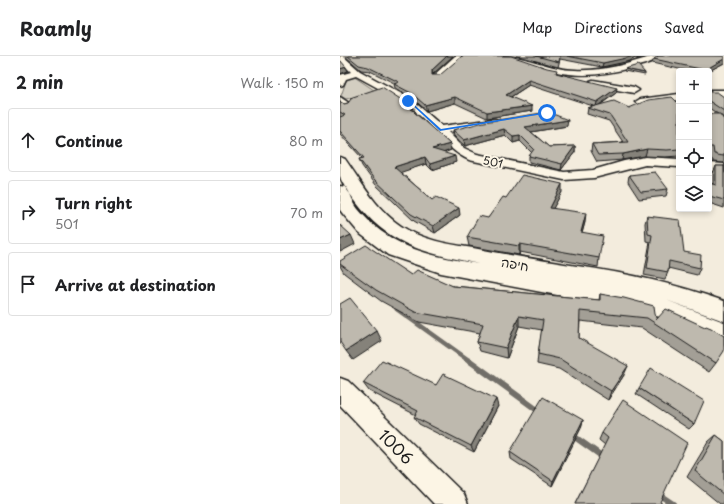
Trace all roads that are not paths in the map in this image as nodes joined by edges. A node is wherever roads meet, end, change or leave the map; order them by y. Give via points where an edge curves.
1 (461, 56) edge
2 (507, 56) edge
3 (657, 56) edge
4 (340, 57) edge
5 (564, 72) junction
6 (357, 73) junction
7 (438, 77) edge
8 (340, 83) edge
9 (634, 90) dead end
10 (712, 93) edge
11 (724, 93) edge
12 (676, 97) edge
13 (640, 102) edge
14 (509, 119) edge
15 (440, 130) junction
16 (340, 162) edge
17 (676, 163) edge
18 (712, 167) edge
19 (724, 168) edge
20 (340, 191) edge
21 (724, 311) edge
22 (724, 334) edge
23 (340, 389) edge
24 (454, 504) edge

1 - 7 street
2 - 5 street
3 - 5 street via 612,70
4 - 6 street, 501
5 - 9 street via 598,84
6 - 8 street via 342,77
6 - 15 street, 501 via 408,101
10 - 11 street
12 - 13 street
14 - 15 street
15 - 17 street, 501 via 460,151 473,157 564,176 594,174 645,161
16 - 21 highway, חיפה via 366,205 384,222 406,237 451,251 623,281 708,304
18 - 19 street
20 - 22 highway, חיפה via 349,210 366,229 395,250 441,265 665,308
23 - 24 street, 1006

